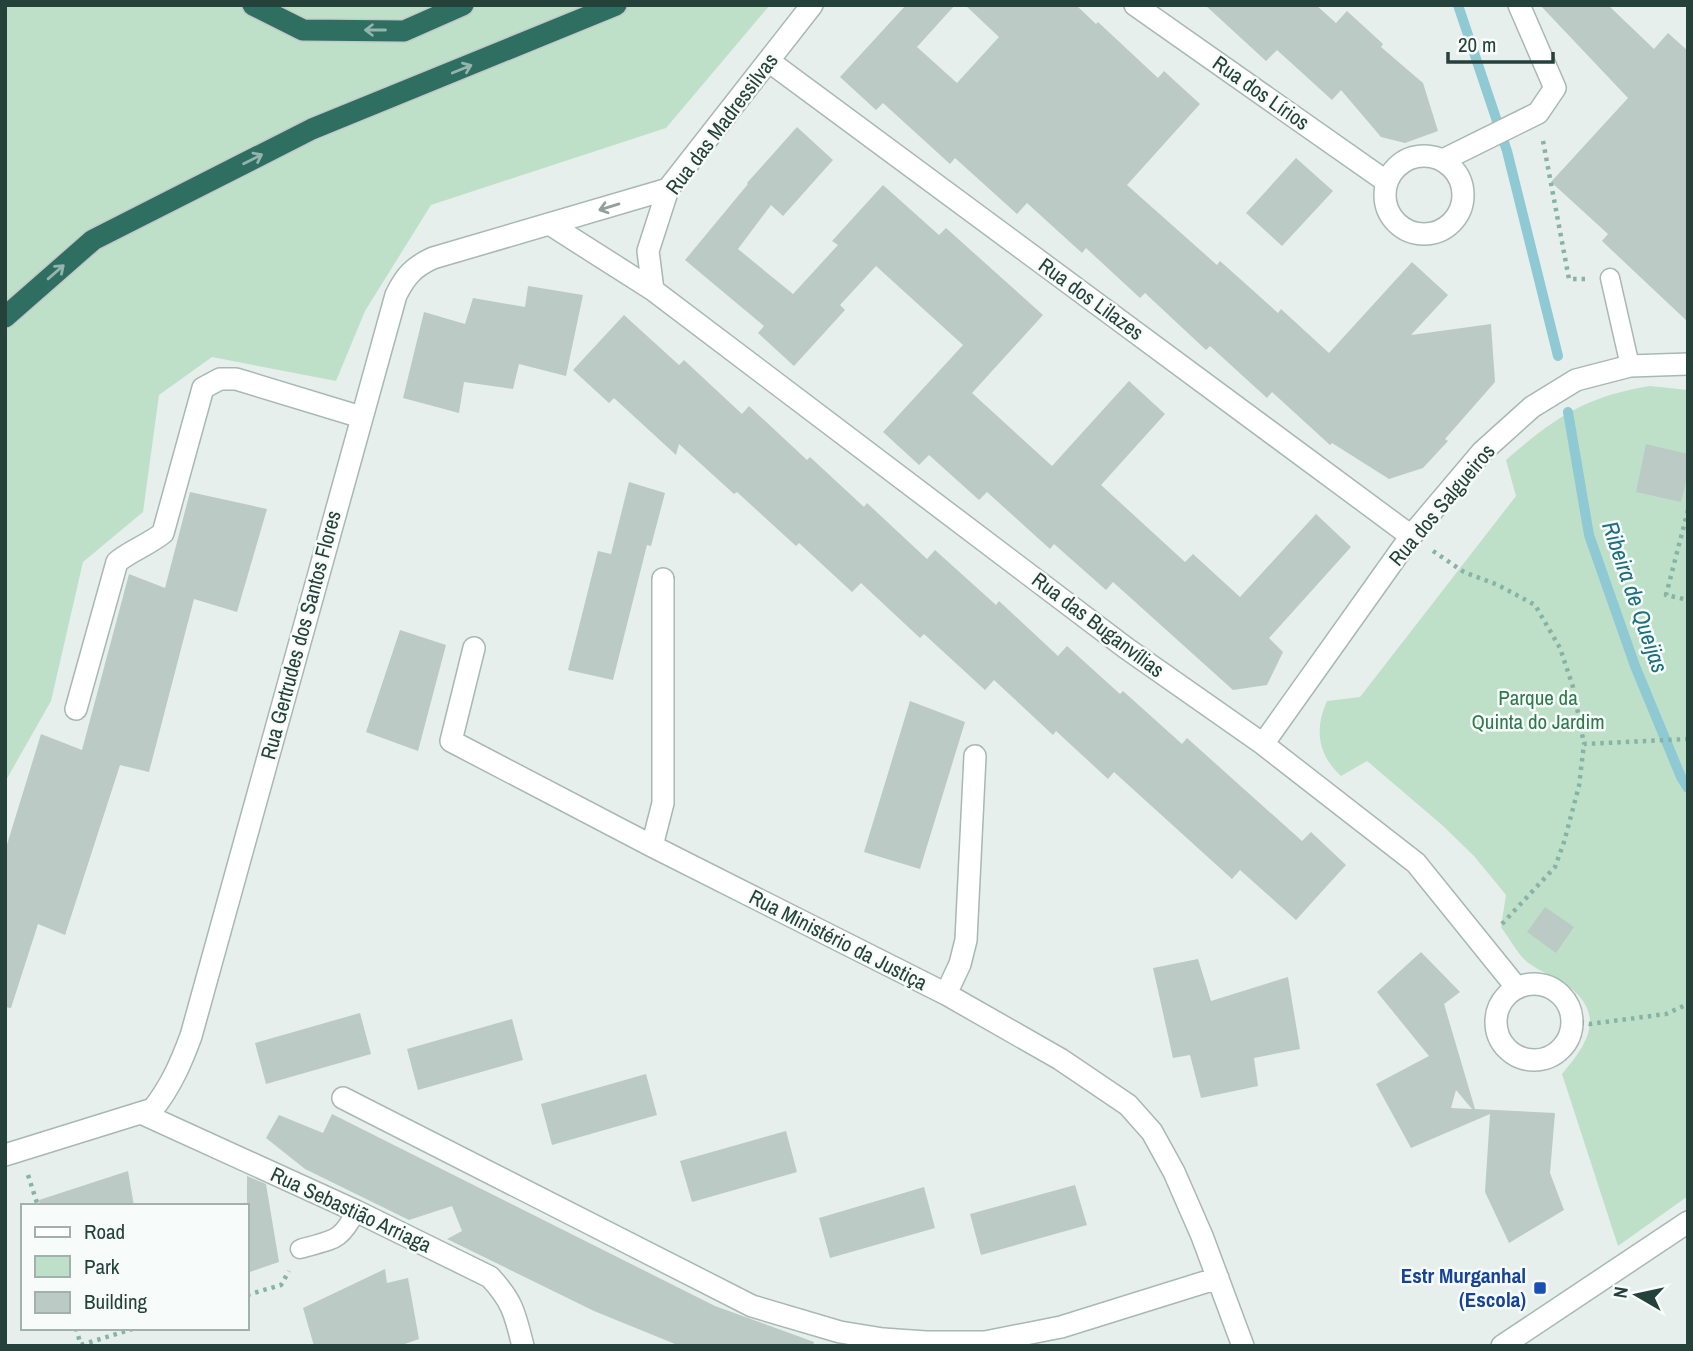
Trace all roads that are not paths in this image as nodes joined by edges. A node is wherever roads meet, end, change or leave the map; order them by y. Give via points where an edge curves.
1 (253, 5) edge
2 (463, 5) edge
3 (616, 5) edge
4 (813, 5) edge
5 (1135, 5) edge
6 (1519, 5) edge
7 (770, 62) junction
8 (1443, 160) junction
9 (1387, 182) junction
10 (668, 189) junction
11 (551, 225) junction
12 (1610, 278) road end
13 (653, 289) junction
14 (5, 317) edge
15 (1688, 365) edge
16 (1630, 366) junction
17 (361, 417) junction
18 (1411, 536) junction
19 (663, 579) dead end
20 (474, 648) dead end
21 (76, 709) dead end
22 (1263, 744) junction
23 (975, 756) dead end
24 (652, 846) junction
25 (1517, 988) junction
26 (946, 994) junction
27 (343, 1098) dead end
28 (141, 1113) junction
29 (5, 1155) edge
30 (356, 1211) junction
31 (1688, 1222) edge
32 (300, 1249) road end
33 (1218, 1278) junction
34 (523, 1346) edge
35 (1243, 1346) edge
36 (1502, 1346) edge

2 -> 1 highway via 404,30 303,30
14 -> 3 highway via 93,240 312,130
4 - 7 street, Rua das Madressilvas
5 - 9 street, Rua dos Lírios
6 - 8 street via 1555,88 1538,113
7 - 10 street, Rua das Madressilvas
7 - 18 street, Rua dos Lilazes
8 - 9 street via 1416,156 1393,170
8 - 9 street via 1460,180 1463,193 1455,218 1435,232 1411,232 1400,226 1386,206
10 -> 11 street, Rua Gertrudes dos Santos Flores
10 - 13 street, Rua das Madressilvas via 648,251
11 - 13 street, Rua das Buganvílias
11 - 17 street, Rua Gertrudes dos Santos Flores via 433,258 404,278
12 - 16 lane
13 - 22 street, Rua das Buganvílias via 1126,648
15 - 16 street, Rua dos Salgueiros
16 - 18 street, Rua dos Salgueiros via 1576,380 1532,407 1482,452
17 - 21 street via 236,379 220,379 203,388 163,533 117,562
17 - 28 street, Rua Gertrudes dos Santos Flores via 191,1036 169,1089 153,1109
18 - 22 street, Rua dos Salgueiros
19 - 24 street via 663,803
20 - 24 street, Rua Ministério da Justiça via 451,741
22 - 25 street, Rua das Buganvílias via 1416,863
23 - 26 street via 966,940
24 - 26 street, Rua Ministério da Justiça
25 - 25 street via 1541,984 1554,989 1569,1008 1571,1033 1556,1054 1532,1061 1509,1052 1501,1042 1495,1018 1499,1005
26 - 33 street, Rua Ministério da Justiça via 1060,1059 1128,1105 1152,1132 1174,1171
27 - 33 street via 752,1306 840,1332 915,1341 985,1342 1061,1327
28 - 29 street, Rua Gertrudes dos Santos Flores
28 - 30 street, Rua Sebastião Arriaga
30 - 32 lane via 346,1231 336,1238
30 - 34 street, Rua Sebastião Arriaga via 490,1277 514,1309
31 - 36 street
33 - 35 street, Rua Ministério da Justiça

